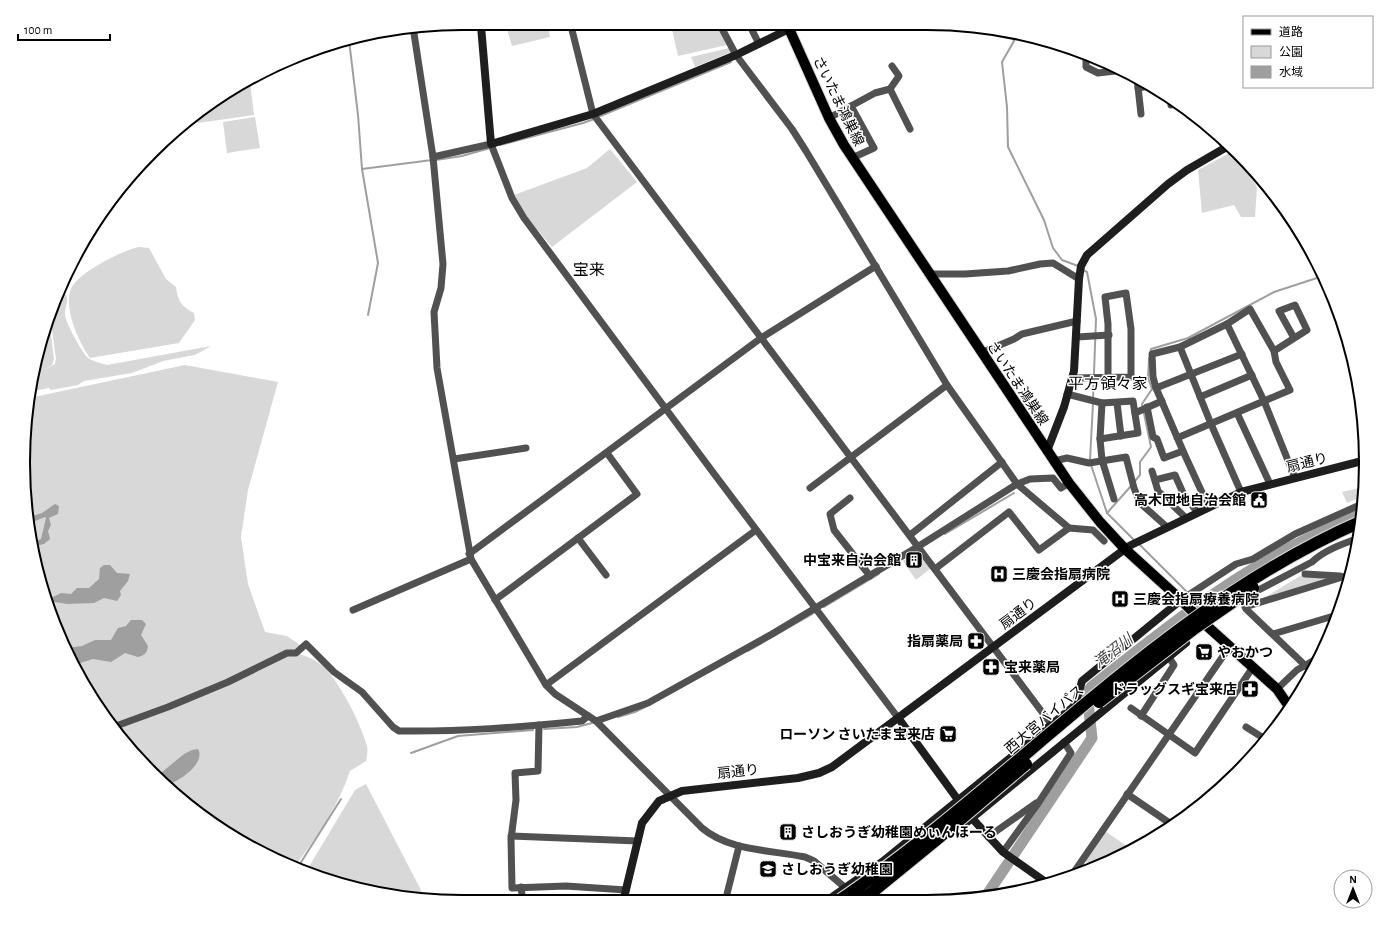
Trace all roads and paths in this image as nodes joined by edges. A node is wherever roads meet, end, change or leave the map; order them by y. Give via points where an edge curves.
1 (481, 30) edge
2 (572, 30) edge
3 (723, 30) edge
4 (752, 30) edge
5 (783, 30) edge
6 (789, 30) edge
7 (414, 33) edge
8 (759, 44) junction
9 (736, 55) junction
10 (1086, 61) edge
11 (892, 66) dead end
12 (1111, 72) edge
13 (1142, 87) edge
14 (890, 88) junction
15 (1138, 88) joint
16 (851, 106) junction
17 (593, 114) junction
18 (1141, 114) dead end
19 (829, 118) junction
20 (910, 129) dead end
21 (491, 144) junction
22 (1224, 149) edge
23 (434, 157) junction
24 (852, 158) junction
25 (876, 266) junction
26 (929, 274) junction
27 (1079, 280) junction
28 (1077, 321) junction
29 (1227, 324) junction
30 (1109, 335) junction
31 (1077, 337) junction
32 (761, 338) junction
33 (1294, 338) junction
34 (1180, 347) junction
35 (1274, 351) junction
36 (981, 353) junction
37 (1242, 354) junction
38 (1190, 375) junction
39 (1252, 375) junction
40 (1072, 378) junction
41 (1108, 378) junction
42 (947, 386) junction
43 (1156, 388) junction
44 (1067, 394) junction
45 (1200, 397) junction
46 (1162, 401) junction
47 (1264, 401) junction
48 (1102, 403) junction
49 (1117, 403) junction
50 (666, 408) junction
51 (1147, 408) junction
52 (1135, 413) junction
53 (1237, 413) junction
54 (1210, 424) junction
55 (1121, 436) junction
56 (1177, 438) junction
57 (1100, 439) junction
58 (526, 448) dead end
59 (1046, 451) junction
60 (1183, 451) junction
61 (607, 452) junction
62 (850, 458) junction
63 (454, 459) junction
64 (1102, 460) junction
65 (1054, 461) junction
66 (1002, 462) junction
67 (1359, 462) edge
68 (1152, 471) dead end
69 (1295, 478) junction
70 (1155, 480) junction
71 (1069, 483) junction
72 (1017, 484) junction
73 (1270, 484) junction
74 (810, 488) dead end
75 (1241, 492) junction
76 (850, 498) dead end
77 (1114, 499) dead end
78 (1211, 506) junction
79 (1356, 507) edge
80 (1198, 512) junction
81 (1186, 518) junction
82 (1354, 525) edge
83 (1167, 527) junction
84 (1069, 528) junction
85 (756, 530) junction
86 (1353, 533) edge
87 (910, 535) junction
88 (578, 538) junction
89 (1104, 540) dead end
90 (1352, 540) edge
91 (919, 546) junction
92 (1125, 549) junction
93 (470, 556) junction
94 (935, 569) junction
95 (1305, 574) dead end
96 (606, 575) dead end
97 (870, 576) junction
98 (1343, 576) edge
99 (1343, 577) edge
100 (495, 600) junction
101 (1183, 601) junction
102 (816, 608) junction
103 (353, 610) dead end
104 (1330, 617) edge
105 (1207, 626) junction
106 (1273, 634) junction
107 (1230, 646) junction
108 (993, 648) junction
109 (1168, 656) junction
110 (1310, 663) edge
111 (1305, 665) junction
112 (1253, 667) junction
113 (1307, 667) edge
114 (546, 685) junction
115 (1277, 689) junction
116 (1286, 703) edge
117 (1131, 708) dead end
118 (588, 716) junction
119 (1141, 716) junction
120 (899, 718) junction
121 (596, 721) junction
122 (1051, 724) junction
123 (118, 725) edge
124 (538, 725) junction
125 (1246, 727) dead end
126 (1169, 734) junction
127 (1261, 737) edge
128 (1064, 742) junction
129 (1128, 794) junction
130 (670, 795) junction
131 (959, 800) junction
132 (1038, 802) junction
133 (972, 818) junction
134 (1168, 822) edge
135 (511, 836) junction
136 (988, 837) junction
137 (638, 841) junction
138 (739, 846) junction
139 (1005, 853) junction
140 (1077, 868) edge
141 (1041, 879) edge
142 (521, 887) junction
143 (845, 888) junction
144 (626, 890) junction
145 (522, 895) edge
146 (625, 895) edge
147 (727, 895) edge
148 (834, 895) edge
149 (847, 895) edge
150 (854, 895) edge
151 (868, 895) edge
152 (873, 895) edge

1 - 21 street
2 - 17 street
3 - 9 street
4 - 8 street
5 - 8 street
6 - 19 main road, さいたま鴻巣線
7 - 23 street
8 - 9 street
9 - 17 street
9 - 25 street via 792,129
10 - 12 street via 1086,67 1098,73
11 - 14 street via 899,76
13 - 15 street
14 - 16 street
14 - 20 street
15 - 18 street
16 - 19 street
16 - 24 street via 874,148
17 - 21 street
17 - 32 street
19 - 24 main road, さいたま鴻巣線
21 - 23 street
21 - 50 street via 512,198 524,218
22 - 27 street via 1186,170 1104,238 1081,266
23 - 63 street via 443,264 441,288 434,312 434,338
24 - 26 main road, さいたま鴻巣線
25 - 32 street
25 - 42 street
26 - 27 street via 1008,271 1052,263
26 - 36 main road, さいたま鴻巣線
27 - 28 street
28 - 31 street
28 - 36 street via 1022,334 1014,340
29 - 34 street
29 - 35 street via 1250,309
29 - 37 street
30 - 31 street
30 - 41 street
30 - 41 street via 1105,297 1126,293 1131,329 1131,378
31 - 40 street
32 - 50 street
32 - 62 street
33 - 33 street via 1307,330 1295,305 1279,311
33 - 35 street
34 - 38 street
34 - 43 street via 1152,354
35 - 47 street via 1276,362 1290,390
36 - 59 main road, さいたま鴻巣線
37 - 38 street
37 - 39 street
38 - 43 street
38 - 45 street
39 - 45 street
39 - 47 street
40 - 41 street
40 - 44 street
42 - 62 street
42 - 66 street
43 - 46 street
44 - 48 street
44 - 59 street
45 - 54 street
46 - 51 street
46 - 56 street
47 - 53 street
47 - 69 street
48 - 49 street
48 - 57 street
49 - 52 street via 1133,401
49 - 55 street
50 - 61 street
50 - 85 street
51 - 52 street
51 - 60 street via 1153,437 1157,439 1164,458
52 - 55 street via 1138,433
53 - 54 street
53 - 73 street
54 - 56 street
54 - 75 street
55 - 57 street
56 - 60 street
57 - 64 street
58 - 63 street
59 - 65 main road, さいたま鴻巣線
60 - 78 street via 1205,499
61 - 88 street via 637,494
61 - 93 street
62 - 74 street
62 - 87 street
63 - 93 street
64 - 65 street via 1089,463 1067,458
64 - 77 street
64 - 83 street via 1126,457 1140,503
65 - 71 main road, さいたま鴻巣線
66 - 72 street
66 - 87 street
67 - 69 street, 扇通り
68 - 70 street
69 - 73 street, 扇通り
70 - 80 street via 1175,475 1183,493
70 - 81 street via 1158,491
71 - 72 street via 1061,488 1052,478 1030,479
71 - 92 main road, さいたま鴻巣線
72 - 84 street
72 - 91 street
73 - 75 street, 扇通り
75 - 78 street, 扇通り
76 - 97 street via 830,514 834,530
78 - 80 street, 扇通り
79 - 101 street via 1295,534 1253,559 1236,564
80 - 81 street, 扇通り
81 - 83 street, 扇通り
82 - 149 highway, 西大宮バイパス, bridge via 1271,567 1224,596 1159,643 911,850
83 - 92 street, 扇通り
84 - 89 street via 1093,530
84 - 94 street via 1039,550 1009,512
85 - 102 street
85 - 114 street
86 - 151 highway, 西大宮バイパス, bridge via 1275,574 1195,628 1078,720
87 - 91 street
88 - 96 street
88 - 100 street
90 - 105 street via 1250,594
91 - 94 street
91 - 97 street
92 - 101 main road, さいたま鴻巣線
92 - 108 street, 扇通り
93 - 100 street
93 - 103 street
94 - 108 street
95 - 98 street
97 - 102 street
99 - 106 street via 1245,607
100 - 114 street
101 - 105 main road, さいたま鴻巣線
101 - 122 street via 1082,681 1073,707
102 - 120 street
102 - 121 street via 648,703
104 - 106 street
105 - 107 main road, さいたま鴻巣線
105 - 109 street
106 - 111 street
107 - 112 main road, さいたま鴻巣線
107 - 126 street
108 - 120 street, 扇通り
108 - 122 street
109 - 119 street via 1174,665
109 - 128 street
110 - 111 street
111 - 113 street
111 - 115 street
112 - 115 main road, さいたま鴻巣線
112 - 126 street via 1195,753
114 - 118 street
115 - 116 main road, さいたま鴻巣線
117 - 119 street
118 - 121 street
118 - 124 street via 582,721
119 - 126 street
120 - 130 street, 扇通り via 837,764 819,772 798,778
120 - 131 street
121 - 130 street
122 - 131 street
123 - 124 street via 228,682 287,653 296,653 306,644 334,672 362,692 393,727 399,730 462,731
124 - 135 street via 538,771 515,773 516,800
125 - 127 street
126 - 129 street
128 - 132 street via 1071,753
128 - 133 street
129 - 134 street
129 - 140 street
130 - 137 street via 659,801 647,815 642,823
130 - 138 street via 710,835
131 - 133 street
131 - 143 street via 882,862
132 - 136 street
132 - 139 street
133 - 136 street
133 - 152 street
135 - 137 street
135 - 142 street via 512,888
136 - 139 street
137 - 144 street
138 - 143 street via 805,857 814,861
138 - 147 street
139 - 141 street
142 - 144 street via 566,886
142 - 145 street
143 - 148 street
143 - 150 street
144 - 146 street

